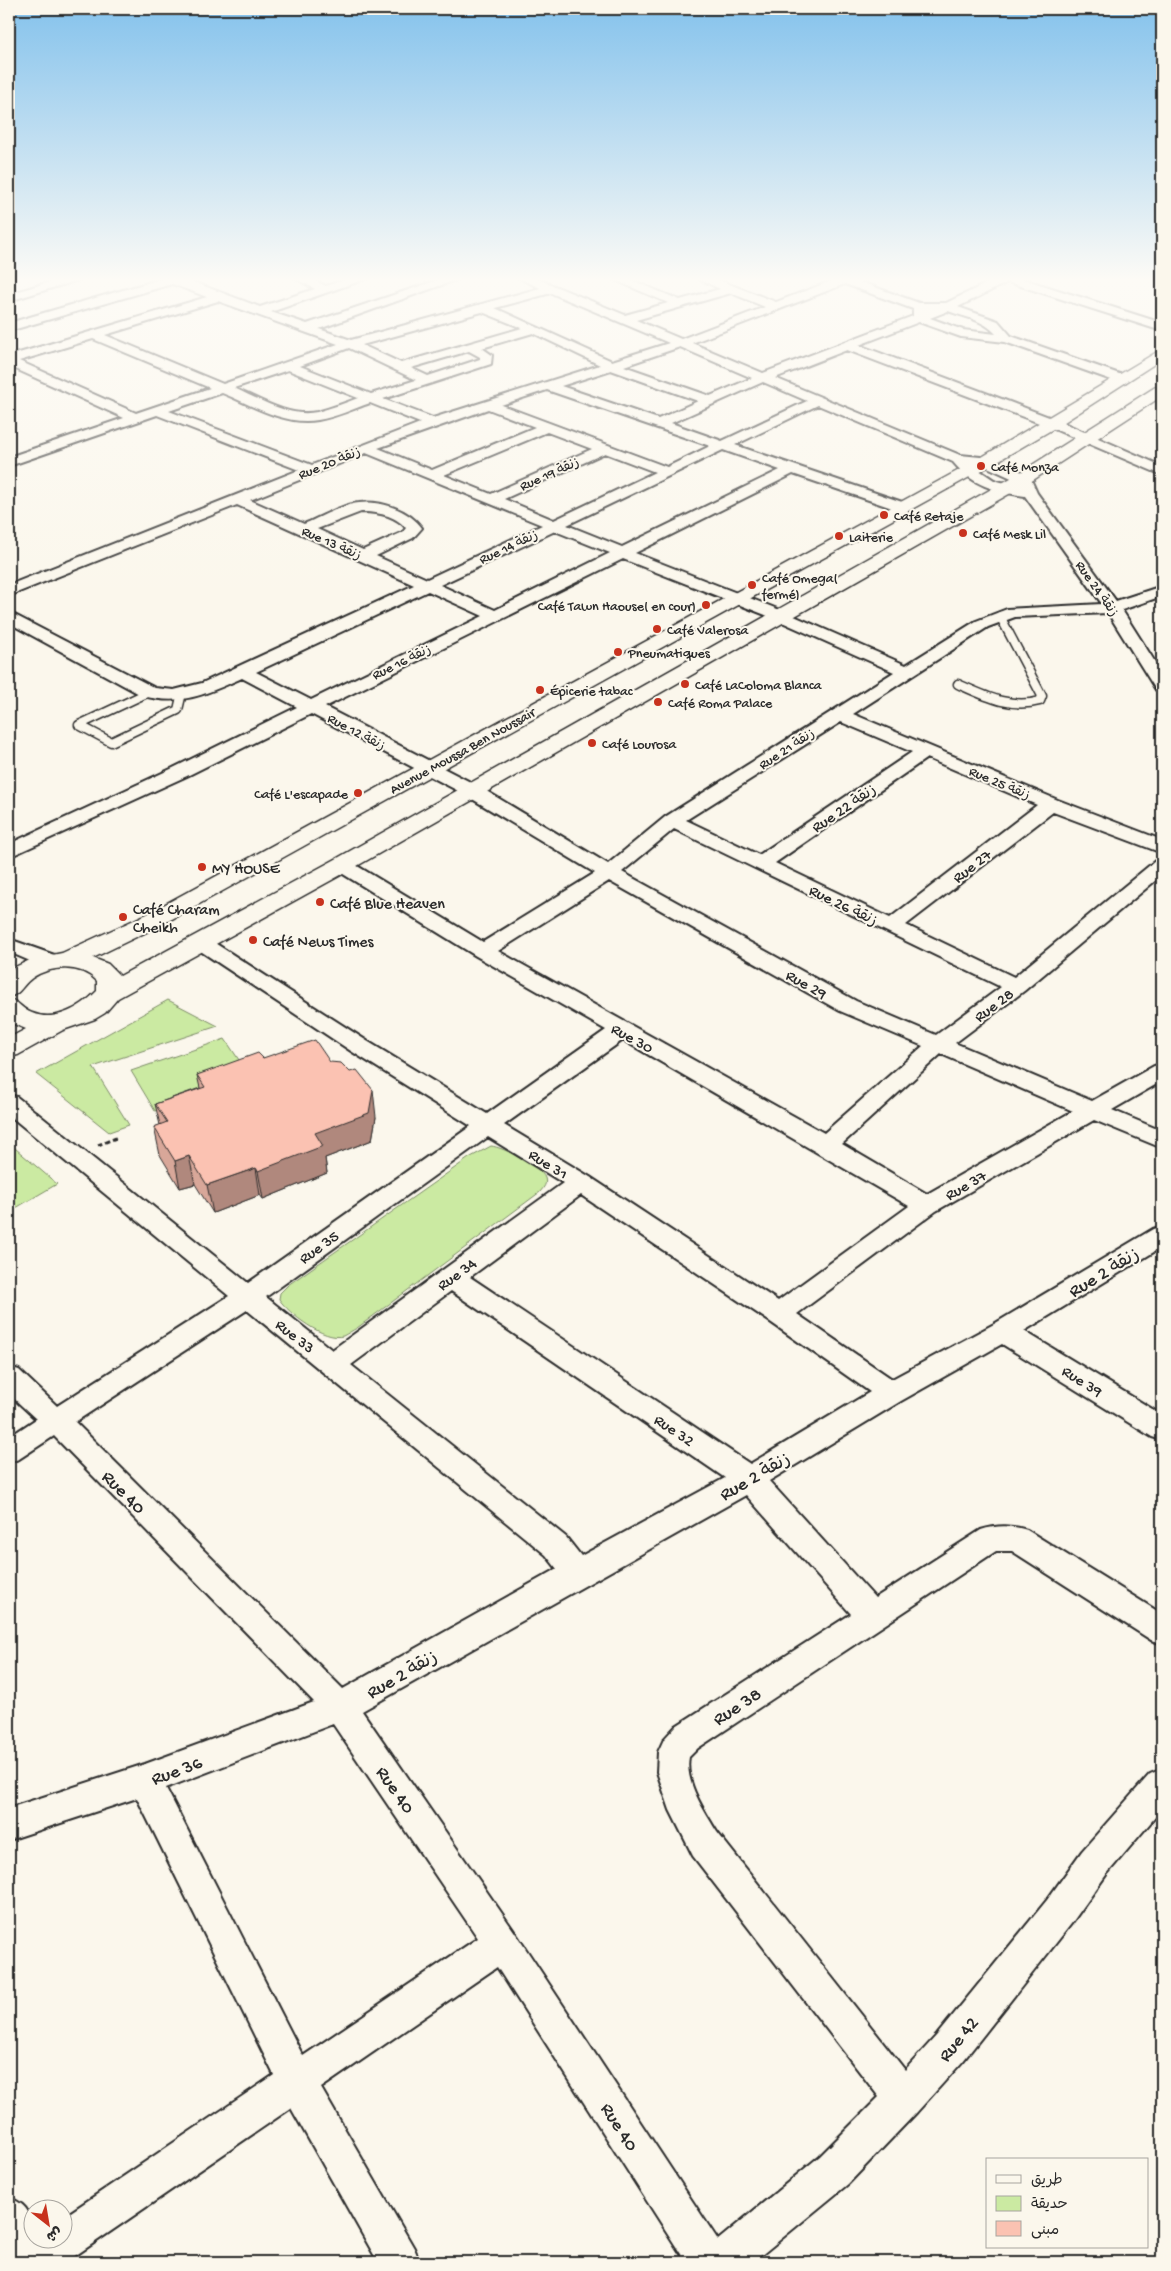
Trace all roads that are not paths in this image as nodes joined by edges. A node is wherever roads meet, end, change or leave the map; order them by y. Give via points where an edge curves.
1 (59, 383) edge
2 (212, 383) edge
3 (234, 383) edge
4 (332, 383) edge
5 (418, 383) edge
6 (557, 383) edge
7 (659, 383) edge
8 (751, 383) edge
9 (774, 383) edge
10 (946, 383) edge
11 (1114, 383) edge
12 (548, 386) junction
13 (222, 387) junction
14 (1162, 389) edge
15 (370, 398) junction
16 (710, 401) junction
17 (818, 401) junction
18 (488, 405) junction
19 (157, 411) junction
20 (135, 418) junction
21 (1052, 423) junction
22 (432, 424) junction
23 (658, 424) junction
24 (547, 427) junction
25 (1087, 438) junction
26 (723, 447) junction
27 (366, 448) junction
28 (605, 448) junction
29 (986, 461) junction
30 (9, 462) edge
31 (962, 465) junction
32 (310, 469) junction
33 (792, 469) junction
34 (668, 472) junction
35 (1162, 472) edge
36 (434, 474) junction
37 (1027, 486) junction
38 (1003, 490) junction
39 (492, 499) junction
40 (237, 500) junction
41 (902, 507) junction
42 (556, 524) junction
43 (304, 529) junction
44 (624, 551) junction
45 (364, 556) junction
46 (428, 585) junction
47 (9, 591) edge
48 (1162, 591) edge
49 (735, 599) junction
50 (1113, 608) junction
51 (494, 615) junction
52 (779, 615) junction
53 (1000, 616) junction
54 (9, 617) edge
55 (906, 671) junction
56 (243, 672) junction
57 (958, 684) dead end
58 (1162, 686) edge
59 (149, 692) junction
60 (181, 696) junction
61 (310, 706) junction
62 (838, 714) junction
63 (925, 751) junction
64 (427, 768) junction
65 (471, 790) junction
66 (1052, 804) junction
67 (672, 821) junction
68 (1162, 847) edge
69 (9, 851) edge
70 (342, 864) junction
71 (760, 864) junction
72 (1162, 865) edge
73 (609, 872) junction
74 (891, 927) junction
75 (200, 942) junction
76 (9, 945) edge
77 (484, 951) junction
78 (60, 961) junction
79 (1016, 986) junction
80 (9, 989) edge
81 (108, 993) junction
82 (56, 1023) junction
83 (621, 1030) junction
84 (938, 1045) junction
85 (9, 1049) edge
86 (1162, 1071) edge
87 (9, 1103) edge
88 (1094, 1110) junction
89 (488, 1125) junction
90 (1162, 1140) edge
91 (826, 1145) junction
92 (581, 1183) junction
93 (927, 1205) junction
94 (1162, 1234) edge
95 (450, 1278) junction
96 (247, 1297) junction
97 (778, 1314) junction
98 (1003, 1331) junction
99 (332, 1364) junction
100 (9, 1378) edge
101 (891, 1393) junction
102 (56, 1422) junction
103 (1162, 1429) edge
104 (9, 1451) edge
105 (749, 1479) junction
106 (577, 1573) junction
107 (871, 1615) junction
108 (1162, 1630) edge
109 (340, 1707) junction
110 (145, 1780) junction
111 (1162, 1785) edge
112 (9, 1824) edge
113 (502, 1943) junction
114 (296, 2082) junction
115 (904, 2100) junction
116 (9, 2217) edge
117 (33, 2262) edge
118 (400, 2262) edge
119 (708, 2262) edge
120 (722, 2262) edge

1 - 20 street
2 - 13 street
3 - 13 street
4 - 15 street
5 - 15 street
6 - 12 street, Rue 20 زنقة
7 - 16 street
8 - 16 street
9 - 17 street
10 - 21 street
11 - 21 street, Avenue Moussa Ben Noussair
12 - 18 street, Rue 20 زنقة
12 - 23 street
13 - 15 street via 300,417 317,416
13 - 19 street
14 - 25 street
15 - 22 street
16 - 23 street
17 - 26 street, Rue 14 زنقة
17 - 31 street
18 - 22 street, Rue 20 زنقة
18 - 24 street
19 - 20 street
19 - 32 street
20 - 30 street
21 - 25 street
21 - 29 street, Avenue Moussa Ben Noussair
22 - 27 street, Rue 20 زنقة
23 - 26 street
24 - 28 street
24 - 36 street
25 - 35 street
25 - 37 street
26 - 33 street
26 - 34 street, Rue 14 زنقة
27 - 32 street, Rue 20 زنقة
27 - 36 street
28 - 34 street
28 - 39 street, Rue 19 زنقة
29 - 31 street, Avenue Moussa Ben Noussair
29 - 37 street
31 - 38 street
31 - 41 street, Avenue Moussa Ben Noussair
32 - 40 street, Rue 20 زنقة
33 - 41 street
33 - 44 street, Rue 16 زنقة
34 - 42 street, Rue 14 زنقة
36 - 39 street
37 - 38 street
37 - 50 street, Rue 24 زنقة
38 - 52 street
39 - 42 street
40 - 43 street, Rue 13 زنقة
40 - 47 street, Rue 20 زنقة
41 - 49 street, Avenue Moussa Ben Noussair
42 - 44 street
42 - 46 street, Rue 14 زنقة
43 - 45 street, Rue 13 زنقة
43 - 45 street via 359,507 392,512 413,524 414,528 408,534
44 - 49 street
44 - 51 street, Rue 16 زنقة
45 - 46 street, Rue 13 زنقة
46 - 51 street, Rue 13 زنقة
46 - 56 street, Rue 14 زنقة
48 - 50 street, Rue 21 زنقة
49 - 52 street
49 - 64 street, Avenue Moussa Ben Noussair
50 - 53 street, Rue 21 زنقة via 1034,611
50 - 58 street, Rue 24 زنقة
51 - 61 street, Rue 16 زنقة
52 - 55 street
52 - 65 street
53 - 55 street, Rue 21 زنقة
53 - 57 lane via 1035,679 1042,696 1040,701 1010,705
54 - 59 street
55 - 62 street, Rue 21 زنقة
56 - 60 street, Rue 14 زنقة
56 - 61 street, Rue 12 زنقة
59 - 60 street via 166,697
59 - 60 lane via 79,725 111,742 178,710
61 - 64 street, Rue 12 زنقة
61 - 69 street, Rue 16 زنقة via 180,772
62 - 63 street, Rue 25 زنقة
62 - 67 street, Rue 21 زنقة
63 - 66 street, Rue 25 زنقة
63 - 71 street, Rue 22 زنقة
64 - 65 street, Rue 12 زنقة
64 - 78 street, Avenue Moussa Ben Noussair via 155,919
65 - 70 street
65 - 73 street, Rue 29
66 - 68 street, Rue 25 زنقة
66 - 74 street, Rue 27
67 - 71 street, Rue 26 زنقة
67 - 73 street, Rue 21 زنقة
70 - 75 street
70 - 77 street, Rue 30
71 - 74 street, Rue 26 زنقة
72 - 79 street, Rue 28
73 - 77 street, Rue 21 زنقة
73 - 84 street, Rue 29 via 848,1006
74 - 79 street, Rue 26 زنقة
75 - 81 street
75 - 89 street, Rue 31 via 359,1046
76 - 78 street
77 - 83 street, Rue 30
78 - 80 street via 22,974
78 - 81 street via 97,966 110,983
79 - 84 street, Rue 28
80 - 82 street via 13,1013 24,1020
81 - 82 street via 101,1004 89,1013
82 - 85 street
83 - 89 street, Rue 35
83 - 91 street, Rue 30
84 - 88 street, Rue 29
84 - 91 street, Rue 28
86 - 88 street, Rue 37
87 - 96 street, Rue 33
88 - 90 street, Rue 29
88 - 93 street, Rue 37
89 - 92 street, Rue 31
89 - 96 street, Rue 35
91 - 93 street, Rue 30
92 - 95 street, Rue 34
92 - 97 street, Rue 31
93 - 97 street, Rue 37
94 - 98 street, Rue 2 زنقة
95 - 99 street, Rue 34
95 - 105 street, Rue 32
96 - 99 street, Rue 33
96 - 102 street, Rue 35
97 - 101 street, Rue 31
98 - 101 street, Rue 2 زنقة
98 - 103 street, Rue 39
99 - 106 street, Rue 33 via 556,1546
100 - 102 street, Rue 40
101 - 105 street, Rue 2 زنقة
102 - 104 street, Rue 35
102 - 109 street, Rue 40
105 - 106 street, Rue 2 زنقة
105 - 107 street, Rue 32
106 - 109 street, Rue 2 زنقة
107 - 108 street, Rue 38 via 990,1539 1008,1537 1028,1545
107 - 115 street, Rue 38 via 687,1737 674,1751 672,1770 689,1815 705,1844
109 - 110 street, Rue 36
109 - 113 street, Rue 40
110 - 112 street, Rue 36
110 - 114 street
111 - 115 street, Rue 42 via 1094,1862 950,2048
113 - 114 street
113 - 119 street, Rue 40
114 - 117 street
114 - 118 street
115 - 120 street, Rue 42 via 834,2170
116 - 117 street

